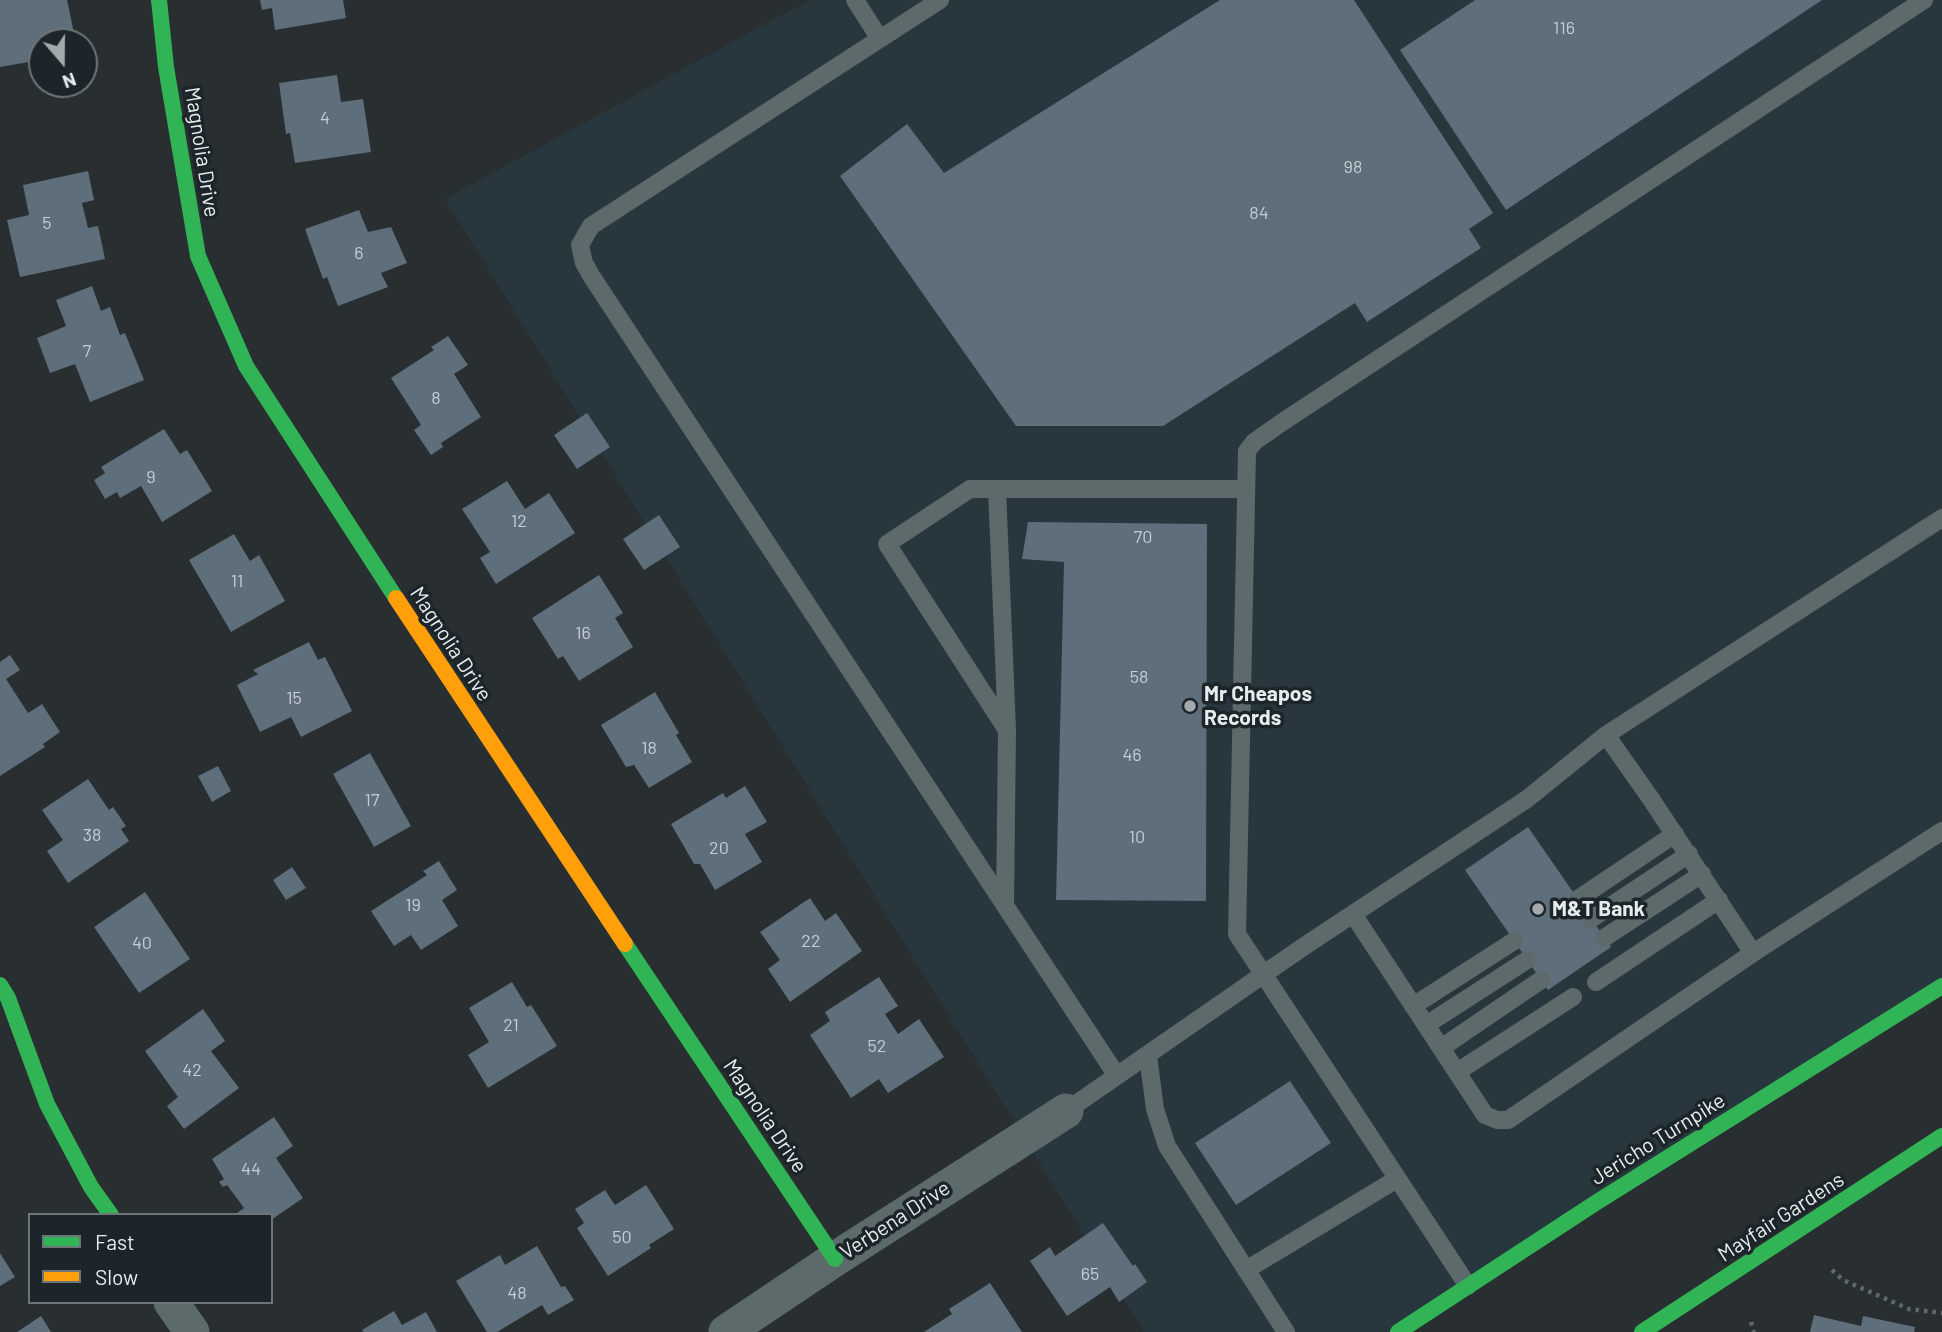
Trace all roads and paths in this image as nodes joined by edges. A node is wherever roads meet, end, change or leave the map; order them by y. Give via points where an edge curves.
1 (159, 0) edge
2 (855, 0) edge
3 (940, 0) edge
4 (1924, 0) edge
5 (880, 39) junction
6 (997, 489) junction
7 (1245, 489) junction
8 (1940, 523) edge
9 (1007, 730) junction
10 (1606, 735) junction
11 (1942, 831) edge
12 (1675, 834) junction
13 (1689, 854) junction
14 (1702, 874) junction
15 (1578, 899) dead end
16 (1719, 900) junction
17 (1005, 906) junction
18 (1353, 914) junction
19 (1591, 919) dead end
20 (1604, 938) dead end
21 (1514, 941) dead end
22 (1753, 953) junction
23 (1527, 960) dead end
24 (1264, 976) junction
25 (1541, 981) dead end
26 (1596, 982) dead end
27 (0, 985) edge
28 (1942, 986) edge
29 (1573, 997) dead end
30 (1413, 1006) junction
31 (1426, 1025) junction
32 (1441, 1048) junction
33 (1148, 1056) junction
34 (1457, 1072) junction
35 (1117, 1076) junction
36 (1066, 1111) joint
37 (1942, 1136) edge
38 (1397, 1178) junction
39 (110, 1213) edge
40 (835, 1259) junction
41 (1246, 1270) junction
42 (1832, 1270) dead end
43 (1468, 1286) junction
44 (172, 1304) edge
45 (1942, 1313) edge
46 (1751, 1322) dead end
47 (192, 1332) edge
48 (726, 1332) edge
49 (1286, 1332) edge
50 (1398, 1332) edge
51 (1642, 1332) edge
52 (1754, 1332) edge

1 - 40 street, Magnolia Drive via 198,256 246,366 499,756
2 - 5 lane
3 - 5 lane
4 - 7 lane via 1255,442 1248,451
5 - 17 lane via 591,226 580,245 592,277
6 - 7 lane
6 - 9 lane
6 - 9 lane via 970,489 887,544
7 - 24 lane via 1237,934
8 - 10 lane
9 - 17 lane
10 - 12 lane
10 - 18 lane via 1527,799
11 - 22 lane
12 - 13 lane
12 - 15 lane
13 - 14 lane
13 - 19 lane
14 - 16 lane
14 - 20 lane
16 - 22 lane
16 - 26 lane
17 - 35 lane
18 - 24 lane
18 - 30 lane
21 - 30 lane
22 - 34 lane via 1508,1120 1485,1115
23 - 31 lane
24 - 33 lane
24 - 38 lane
25 - 32 lane
27 - 39 street via 47,1104
28 - 43 street, Jericho Turnpike
29 - 34 lane
30 - 31 lane
31 - 32 lane
32 - 34 lane
33 - 35 lane
33 - 41 lane via 1155,1109 1167,1146
35 - 36 lane
36 - 40 street, Verbena Drive
37 - 51 street, Mayfair Gardens
38 - 41 lane
38 - 43 lane
40 - 48 street, Verbena Drive
41 - 49 lane
42 - 45 path via 1843,1280 1909,1309
43 - 50 street, Jericho Turnpike
44 - 47 street
46 - 52 path

